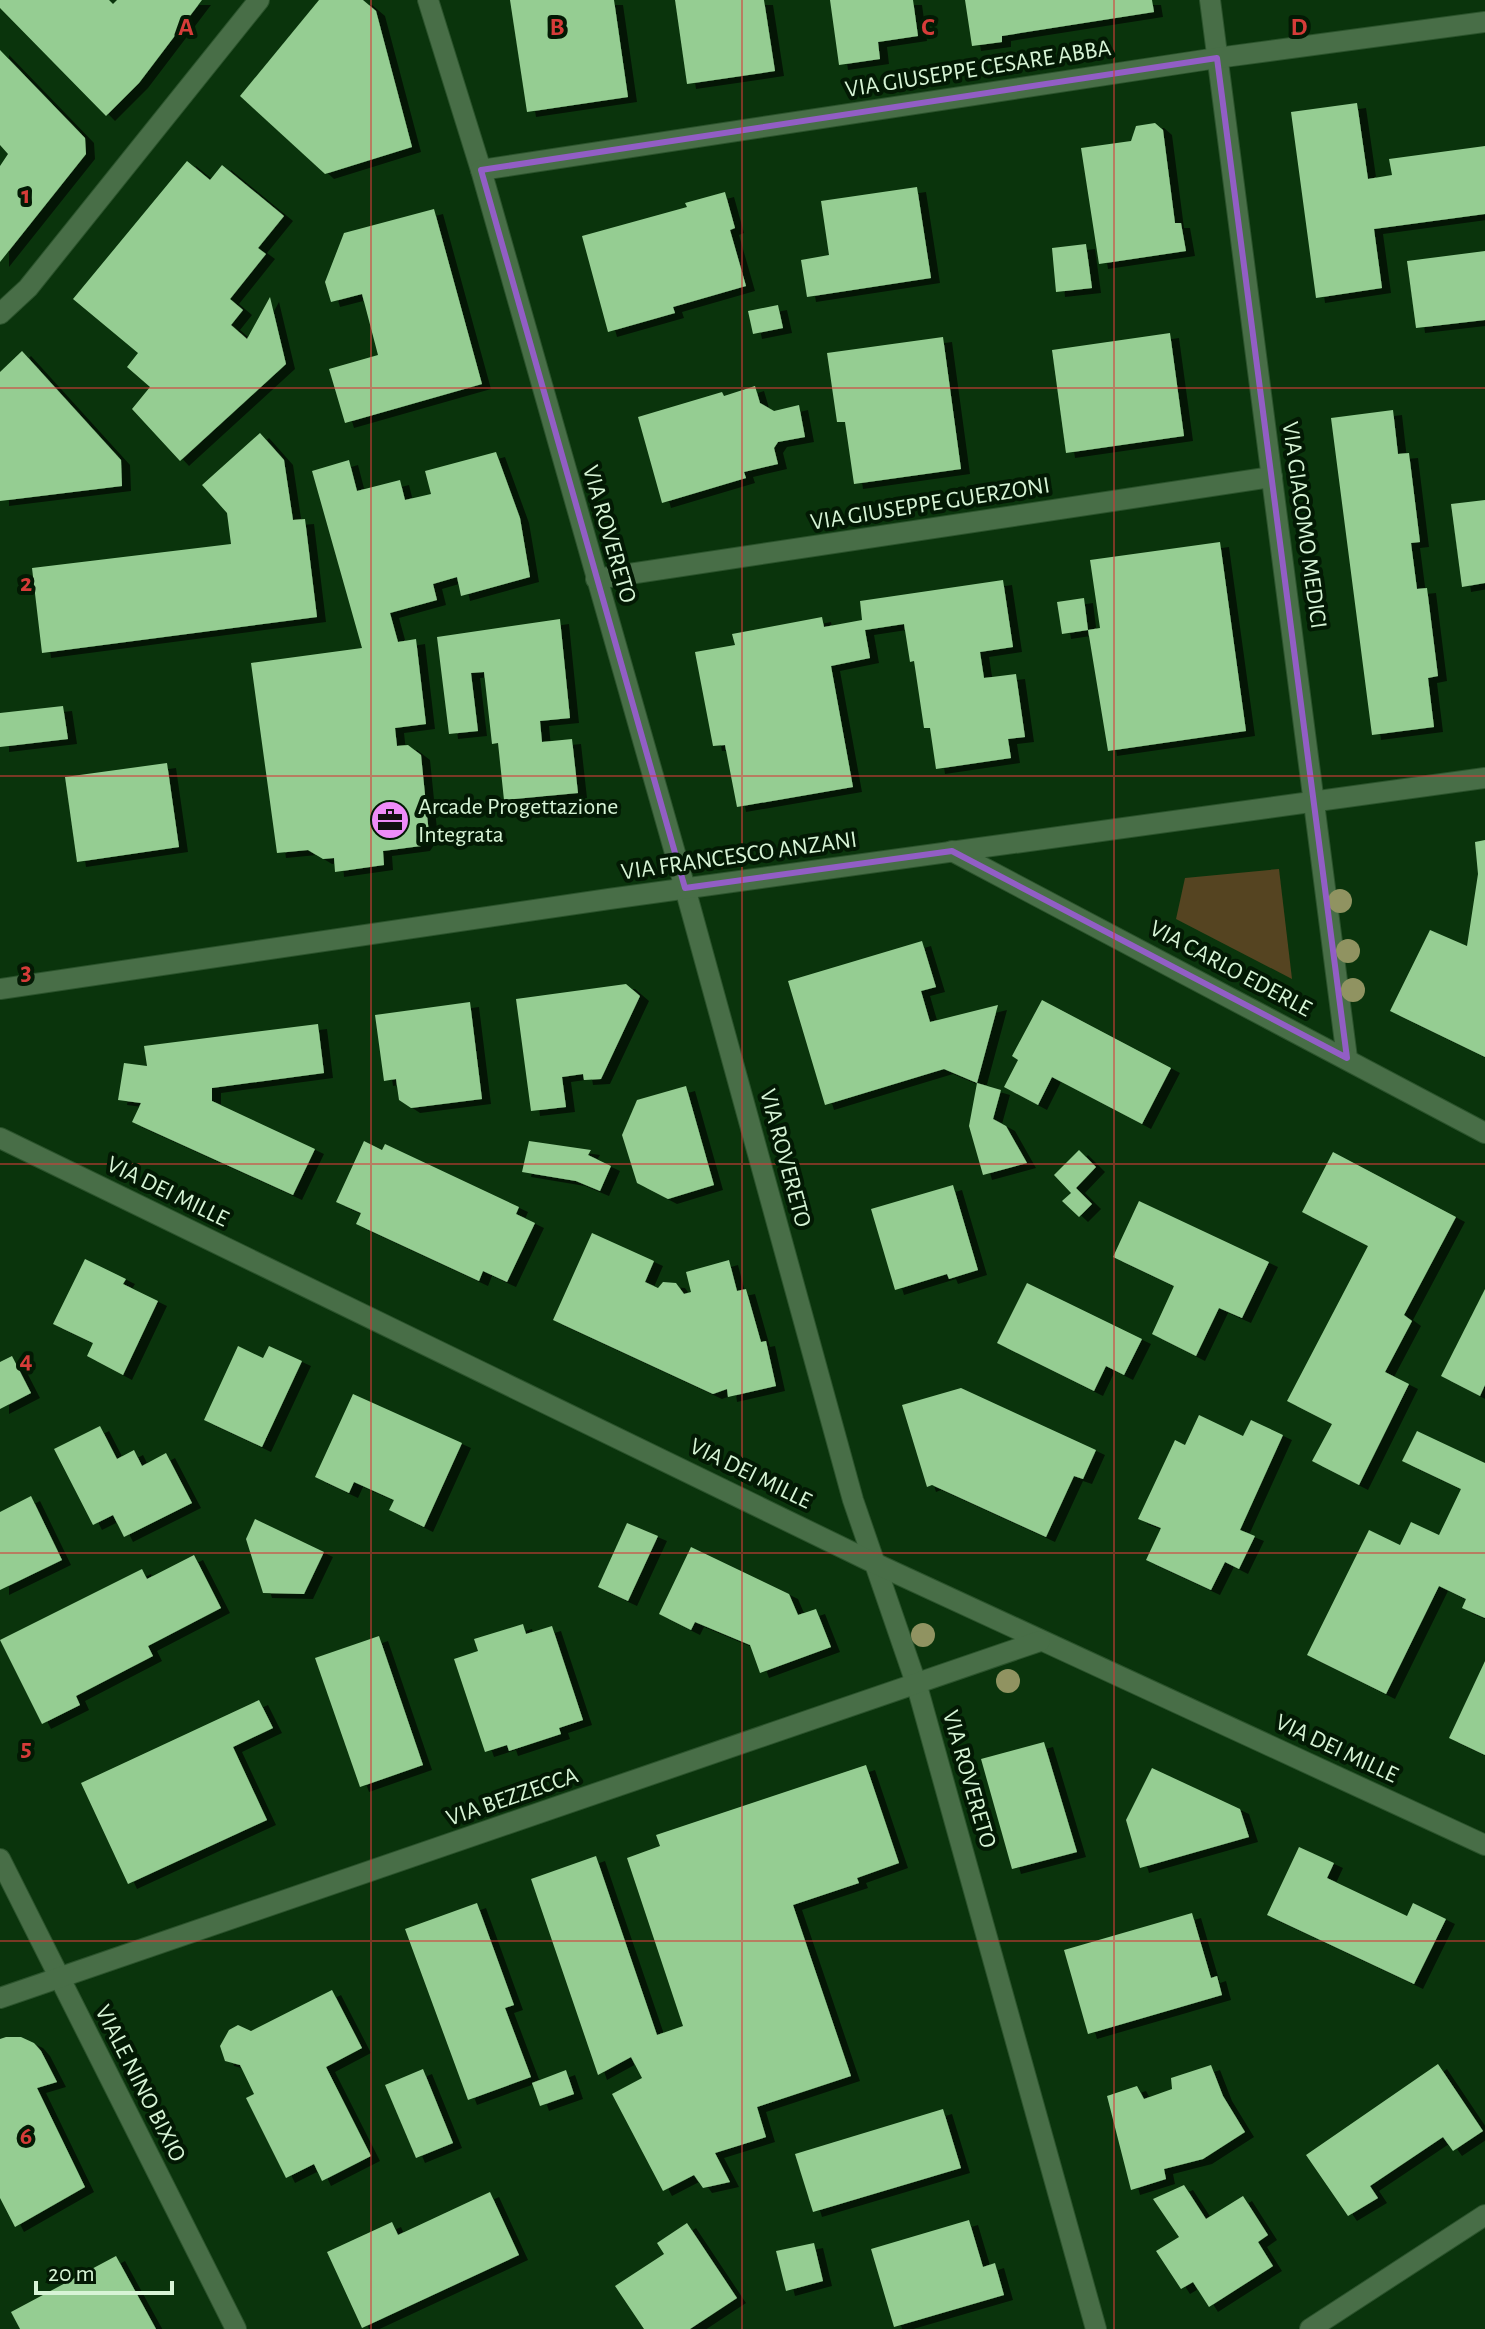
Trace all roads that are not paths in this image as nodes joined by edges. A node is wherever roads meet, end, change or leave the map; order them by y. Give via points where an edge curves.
1 (259, 0) edge
2 (428, 0) edge
3 (1210, 0) edge
4 (1485, 22) edge
5 (1217, 58) junction
6 (481, 170) junction
7 (0, 314) edge
8 (1272, 477) junction
9 (596, 579) junction
10 (1485, 778) edge
11 (1316, 800) junction
12 (952, 851) junction
13 (685, 888) junction
14 (0, 989) edge
15 (1347, 1058) junction
16 (1485, 1133) edge
17 (0, 1138) edge
18 (872, 1562) junction
19 (1040, 1641) junction
20 (917, 1686) junction
21 (1485, 1845) edge
22 (0, 1859) edge
23 (58, 1976) junction
24 (0, 1998) edge
25 (1485, 2215) edge
26 (236, 2329) edge
27 (1096, 2329) edge
28 (1310, 2329) edge

1 - 7 street via 28,288
2 - 6 street, VIA ROVERETO
3 - 5 street, VIA GIACOMO MEDICI
4 - 5 street, VIA GIUSEPPE CESARE ABBA
5 - 6 street, VIA GIUSEPPE CESARE ABBA
5 - 8 street, VIA GIACOMO MEDICI
6 - 9 street, VIA ROVERETO
8 - 9 street, VIA GIUSEPPE GUERZONI
8 - 11 street, VIA GIACOMO MEDICI
9 - 13 street, VIA ROVERETO
10 - 11 street, VIA FRANCESCO ANZANI
11 - 12 street, VIA FRANCESCO ANZANI
11 - 15 street, VIA GIACOMO MEDICI
12 - 13 street, VIA FRANCESCO ANZANI
12 - 15 street, VIA CARLO EDERLE
13 - 14 street, VIA FRANCESCO ANZANI
13 - 18 street, VIA ROVERETO
15 - 16 street, VIA CARLO EDERLE
17 - 18 street, VIA DEI MILLE
18 - 19 street, VIA DEI MILLE
18 - 20 street, VIA ROVERETO
19 - 20 street, VIA BEZZECCA
19 - 21 street, VIA DEI MILLE
20 - 23 street, VIA BEZZECCA
20 - 27 street, VIA ROVERETO
22 - 23 street, VIALE NINO BIXIO
23 - 24 street, VIA BEZZECCA
23 - 26 street, VIALE NINO BIXIO
25 - 28 street

